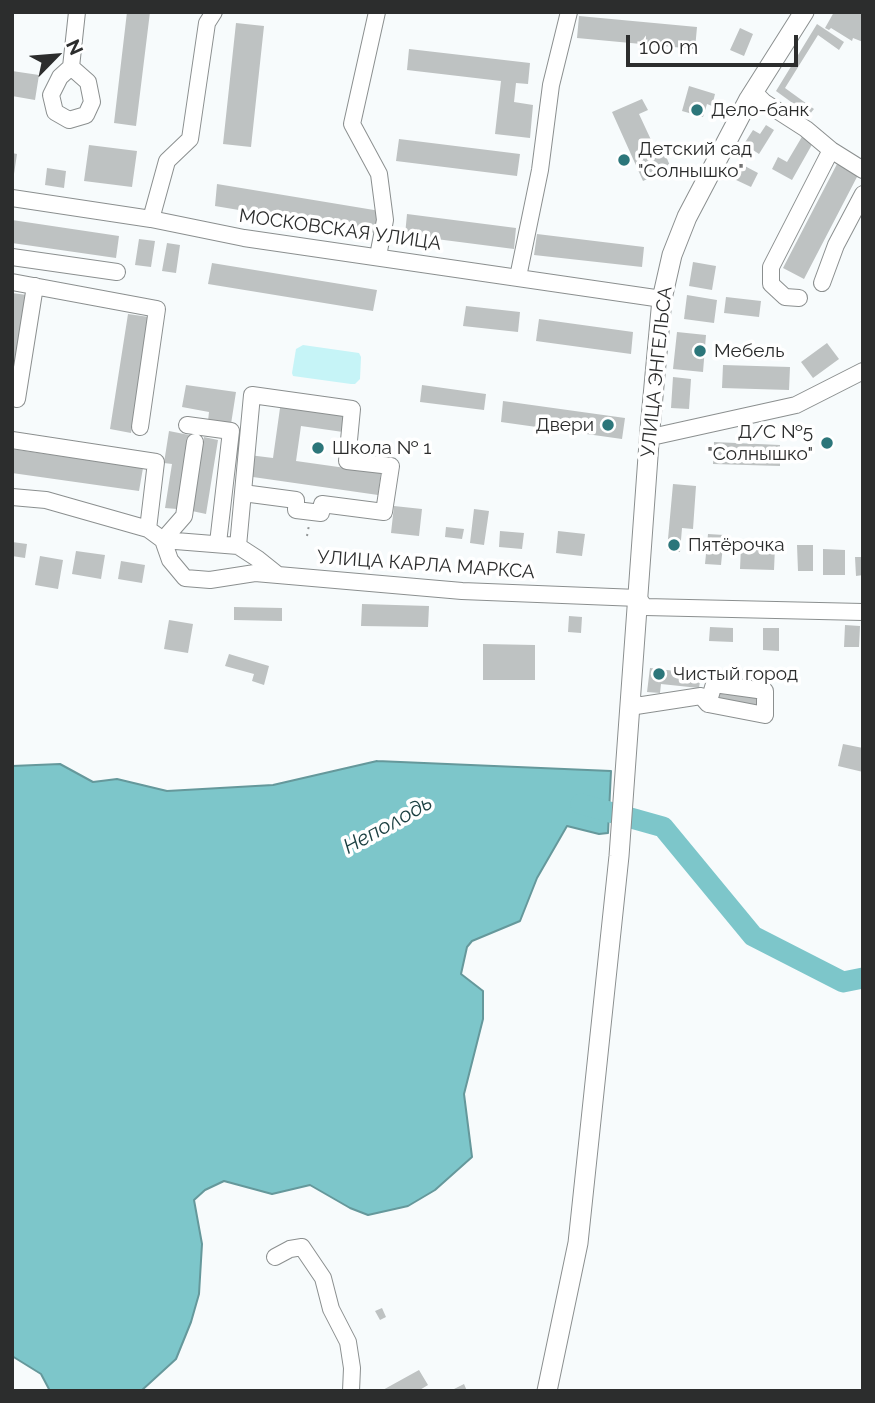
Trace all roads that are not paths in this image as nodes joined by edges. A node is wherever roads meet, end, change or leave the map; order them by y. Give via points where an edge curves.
1 (77, 12) edge
2 (214, 12) edge
3 (377, 12) edge
4 (569, 12) edge
5 (804, 12) edge
6 (71, 67) dead end
7 (754, 92) junction
8 (831, 150) junction
9 (863, 170) edge
10 (863, 194) edge
11 (12, 198) edge
12 (151, 219) junction
13 (379, 256) junction
14 (12, 257) edge
15 (117, 272) dead end
16 (518, 278) junction
17 (12, 282) edge
18 (822, 283) dead end
19 (35, 286) junction
20 (799, 298) dead end
21 (662, 299) junction
22 (863, 371) edge
23 (17, 399) dead end
24 (187, 425) dead end
25 (140, 427) dead end
26 (650, 429) junction
27 (12, 440) edge
28 (195, 442) dead end
29 (243, 492) junction
30 (12, 497) edge
31 (148, 529) junction
32 (163, 540) junction
33 (218, 543) junction
34 (238, 546) junction
35 (278, 575) junction
36 (638, 598) junction
37 (863, 612) edge
38 (631, 696) junction
39 (708, 704) dead end
40 (275, 1257) dead end
41 (351, 1391) edge
42 (547, 1391) edge

1 - 6 street
2 - 12 street via 207,23 190,139 167,161
3 - 13 street via 352,124 379,174 385,220
4 - 16 street via 551,85
5 - 7 main road, УЛИЦА ЭНГЕЛЬСА
7 - 8 street
7 - 21 main road, УЛИЦА ЭНГЕЛЬСА via 687,217
8 - 9 street
8 - 20 street via 771,267 771,285 785,297
10 - 18 street
11 - 12 street, МОСКОВСКАЯ УЛИЦА
12 - 13 street, МОСКОВСКАЯ УЛИЦА via 244,238
13 - 16 street, МОСКОВСКАЯ УЛИЦА
14 - 15 street
16 - 21 street, МОСКОВСКАЯ УЛИЦА
17 - 19 street
19 - 23 street
19 - 25 street via 157,309
21 - 26 main road, УЛИЦА ЭНГЕЛЬСА
22 - 26 street via 796,405 656,436
24 - 33 street via 231,431
26 - 36 main road, УЛИЦА ЭНГЕЛЬСА
27 - 31 street via 156,461
28 - 32 street via 184,516
29 - 29 street via 252,395 352,410 347,461 391,466 384,512 322,504 321,513 296,510 296,500
29 - 34 street
30 - 31 street, УЛИЦА КАРЛА МАРКСА via 46,500
31 - 32 street, УЛИЦА КАРЛА МАРКСА
32 - 33 street
32 - 35 street, УЛИЦА КАРЛА МАРКСА via 170,560 184,578
33 - 34 street
34 - 35 street
35 - 36 street, УЛИЦА КАРЛА МАРКСА via 462,591
36 - 37 street, УЛИЦА КАРЛА МАРКСА via 645,607
36 - 38 main road, УЛИЦА ЭНГЕЛЬСА
38 - 39 street via 636,706 701,696
38 - 42 main road, УЛИЦА ЭНГЕЛЬСА via 578,1243
40 - 41 street via 302,1247 323,1278 331,1309 348,1342

